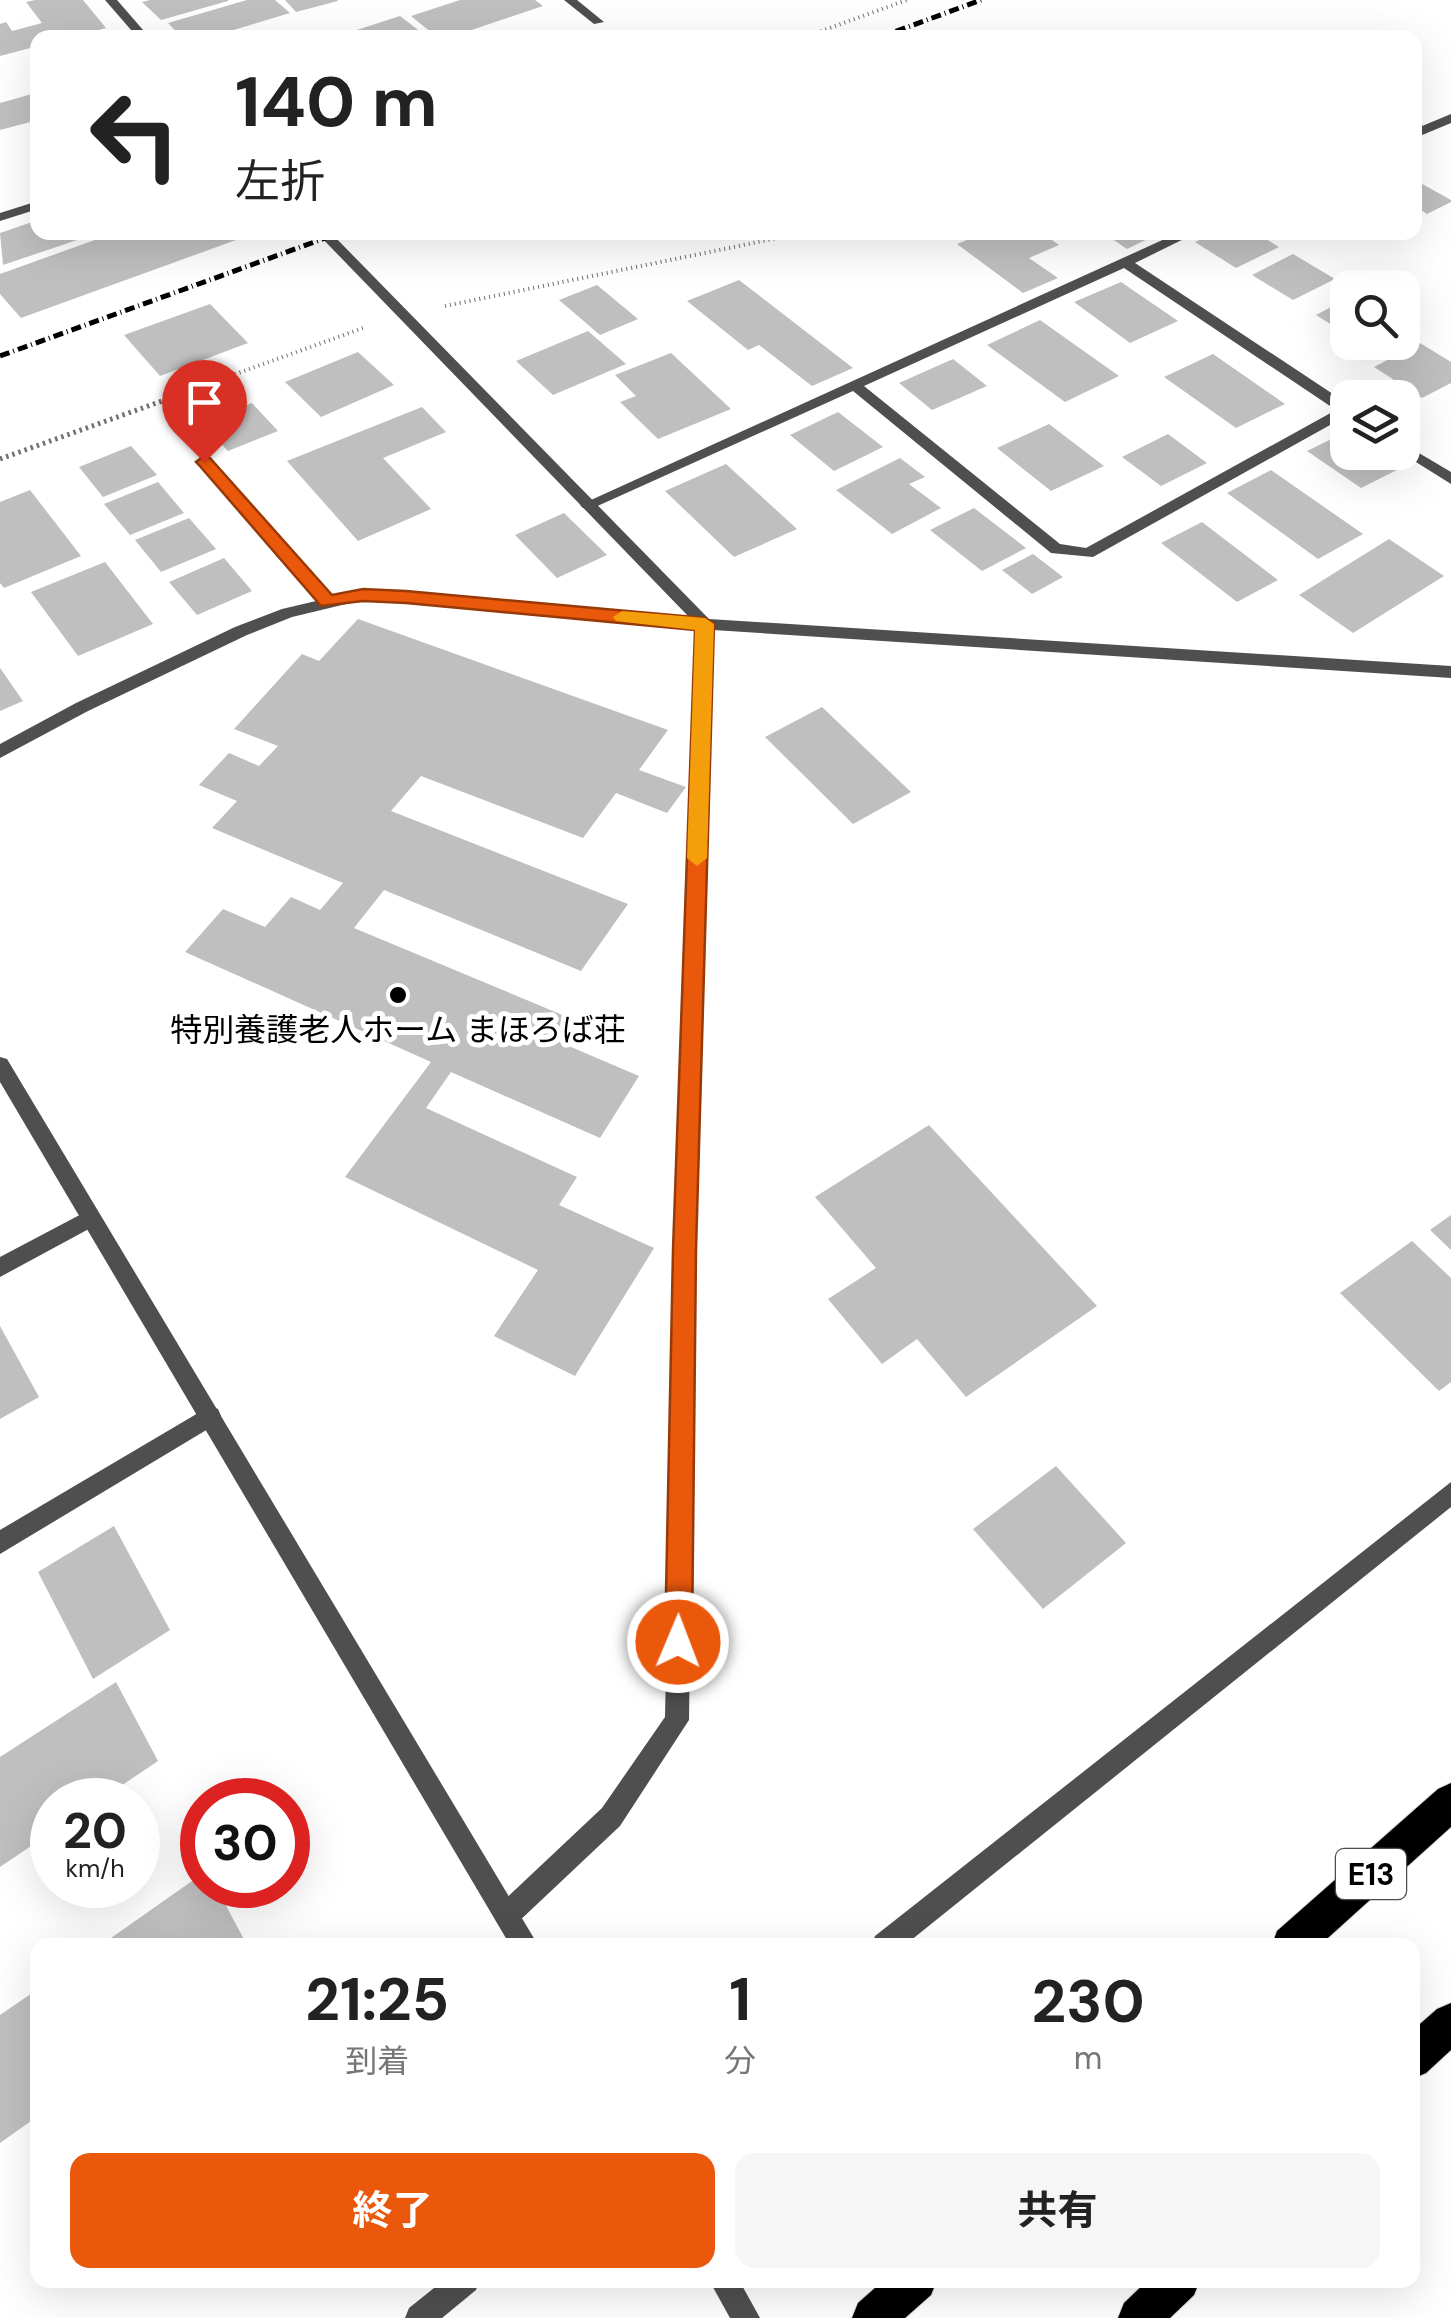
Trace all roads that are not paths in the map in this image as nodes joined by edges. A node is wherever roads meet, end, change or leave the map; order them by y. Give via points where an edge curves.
1 (111, 0) edge
2 (570, 0) edge
3 (598, 22) dead end
4 (138, 30) edge
5 (1451, 118) edge
6 (1422, 131) edge
7 (30, 208) edge
8 (0, 217) edge
9 (330, 240) edge
10 (1174, 240) edge
11 (1125, 262) junction
12 (856, 386) junction
13 (1330, 400) edge
14 (1330, 420) edge
15 (1420, 459) edge
16 (204, 462) dead end
17 (1451, 479) edge
18 (588, 504) junction
19 (328, 602) junction
20 (705, 624) junction
21 (1451, 672) edge
22 (0, 752) edge
23 (0, 1065) edge
24 (92, 1218) junction
25 (0, 1268) edge
26 (210, 1416) junction
27 (1451, 1494) edge
28 (0, 1543) edge
29 (1451, 1802) edge
30 (508, 1915) junction
31 (521, 1938) edge
32 (893, 1938) edge
33 (1299, 1938) edge
34 (1451, 2023) edge
35 (1420, 2052) edge
36 (456, 2288) edge
37 (727, 2288) edge
38 (1171, 2288) edge
39 (419, 2318) edge
40 (746, 2318) edge
41 (1139, 2318) edge

1 - 4 street
2 - 3 street
5 - 6 street
7 - 8 street
9 - 18 street
10 - 11 street
11 - 12 street
11 - 13 street
12 - 14 street via 1056,549 1088,553
12 - 18 street
15 - 17 street
16 - 19 street
18 - 20 street
19 - 20 street via 406,597
19 - 22 street via 240,632
20 - 21 street
20 - 30 street via 684,1250 677,1720 612,1817
23 - 24 street
24 - 25 street
24 - 26 street
26 - 28 street
26 - 30 street
27 - 32 street
29 - 33 highway, E13
30 - 31 street
34 - 35 highway
36 - 39 street
37 - 40 street
38 - 41 highway

